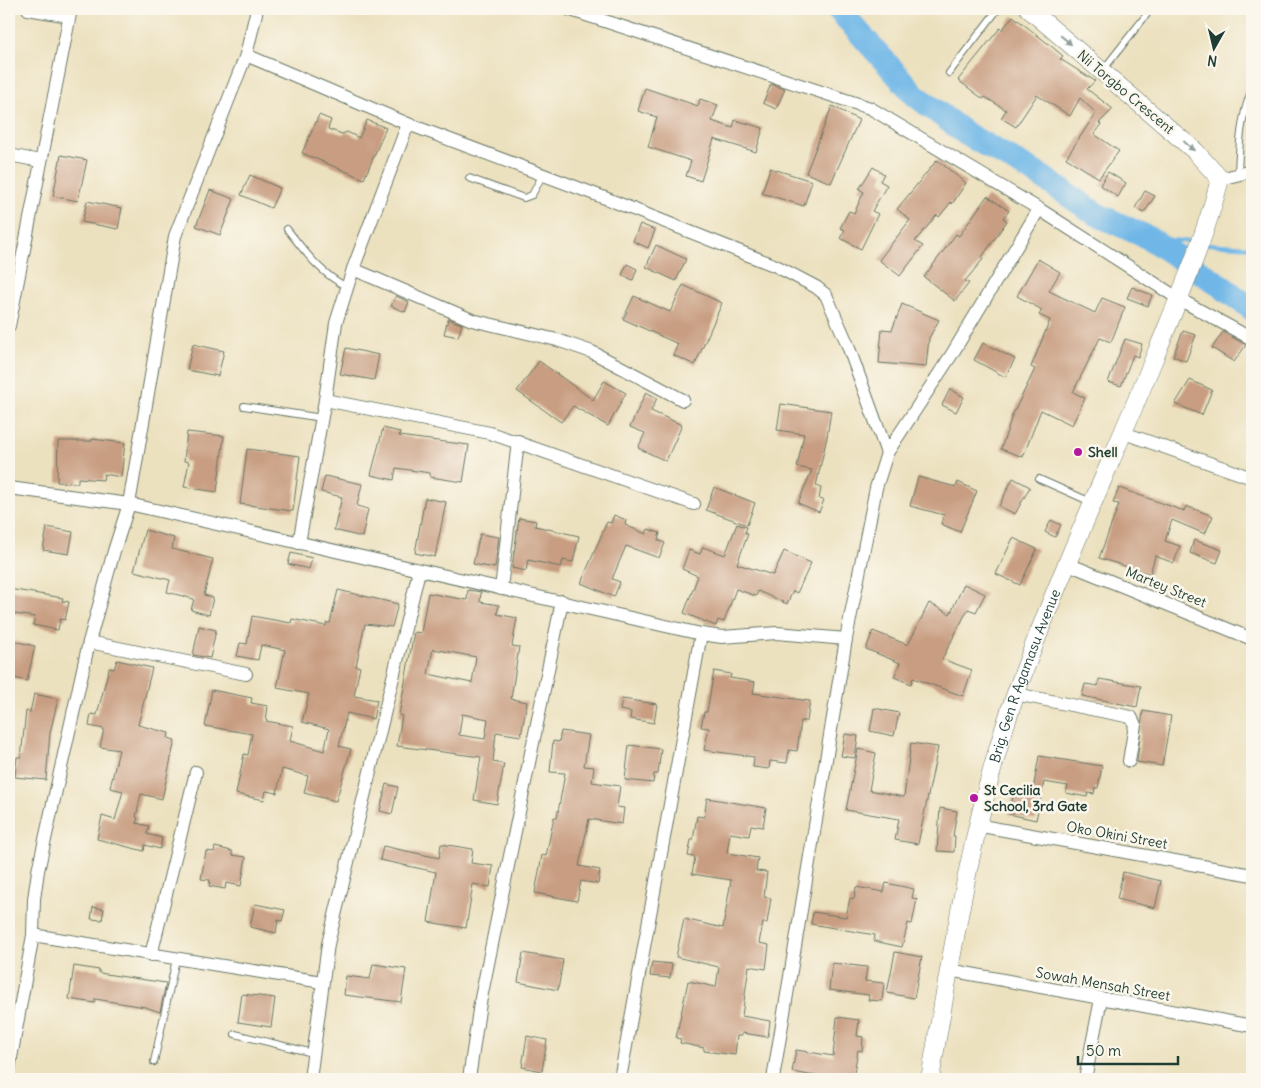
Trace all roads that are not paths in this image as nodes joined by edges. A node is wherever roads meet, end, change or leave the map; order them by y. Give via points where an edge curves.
1 (28, 9) edge
2 (257, 9) edge
3 (568, 9) edge
4 (998, 9) edge
5 (1029, 9) edge
6 (1149, 9) edge
7 (70, 12) edge
8 (246, 55) junction
9 (1102, 71) junction
10 (949, 73) dead end
11 (1252, 89) edge
12 (408, 124) junction
13 (9, 156) edge
14 (40, 161) junction
15 (1252, 171) edge
16 (543, 174) junction
17 (1238, 174) junction
18 (469, 178) dead end
19 (1220, 179) junction
20 (1039, 208) junction
21 (287, 229) dead end
22 (353, 269) junction
23 (347, 287) junction
24 (1180, 295) junction
25 (9, 326) edge
26 (1252, 339) edge
27 (326, 400) junction
28 (683, 400) dead end
29 (244, 406) dead end
30 (322, 418) junction
31 (1124, 433) junction
32 (518, 441) junction
33 (887, 453) junction
34 (1252, 478) edge
35 (1039, 479) dead end
36 (9, 488) edge
37 (1094, 503) junction
38 (129, 504) junction
39 (694, 504) dead end
40 (299, 543) junction
41 (1068, 564) junction
42 (419, 570) junction
43 (501, 589) junction
44 (562, 601) junction
45 (701, 634) junction
46 (1252, 639) edge
47 (846, 640) junction
48 (89, 642) junction
49 (246, 674) dead end
50 (1016, 694) junction
51 (1129, 762) dead end
52 (196, 772) dead end
53 (976, 826) junction
54 (1252, 875) edge
55 (34, 935) junction
56 (151, 955) junction
57 (176, 959) junction
58 (949, 970) junction
59 (322, 982) junction
60 (1101, 1000) junction
61 (1252, 1026) edge
62 (235, 1034) dead end
63 (313, 1053) junction
64 (154, 1062) dead end
65 (9, 1069) edge
66 (310, 1079) edge
67 (469, 1079) edge
68 (620, 1079) edge
69 (772, 1079) edge
70 (930, 1079) edge
71 (1085, 1079) edge

1 - 7 street
2 - 8 street
3 - 20 street via 870,108
4 - 10 lane
5 -> 9 street, Nii Torgbo Crescent
6 - 9 lane
7 - 14 street
8 - 12 street
8 - 38 street via 174,236
9 -> 19 street, Nii Torgbo Crescent via 1195,151
11 - 17 lane via 1246,102
12 - 16 street
12 - 22 street
13 - 14 street
14 - 25 street
15 - 17 street
16 - 18 lane via 532,195 524,198
16 - 33 street via 776,266 826,295
17 - 19 street
19 - 24 street, Brig. Gen R Agamasu Avenue via 1205,232
20 - 24 street
20 - 33 street via 952,354
21 - 23 lane via 316,266 329,278
22 - 23 street
22 - 28 street via 472,320 557,340 592,352
23 - 27 street via 331,348
24 - 26 street
24 - 31 street, Brig. Gen R Agamasu Avenue
27 - 30 street
27 - 32 street
29 - 30 lane
30 - 40 street
31 - 34 street
31 - 37 street, Brig. Gen R Agamasu Avenue
32 - 39 street
32 - 43 street
33 - 47 street via 869,513
35 - 37 lane
36 - 38 street
37 - 41 street, Brig. Gen R Agamasu Avenue
38 - 40 street
38 - 48 street
40 - 42 street
41 - 46 street, Martey Street
41 - 50 street, Brig. Gen R Agamasu Avenue
42 - 43 street
42 - 59 street via 328,944
43 - 44 street
44 - 45 street
44 - 67 street via 480,1003
45 - 47 street via 722,637 777,633
45 - 68 street
47 - 69 street
48 - 49 street
48 - 55 street via 38,871
50 - 51 street via 1131,717 1135,725
50 - 53 street, Brig. Gen R Agamasu Avenue
52 - 56 street
53 - 54 street, Oko Okini Street
53 - 58 street, Brig. Gen R Agamasu Avenue
55 - 56 street
55 - 65 street
56 - 57 street
57 - 59 street
57 - 64 lane
58 - 60 street, Sowah Mensah Street
58 - 70 street, Brig. Gen R Agamasu Avenue
59 - 63 street
60 - 61 street, Sowah Mensah Street
60 - 71 street
62 - 63 lane
63 - 66 street

